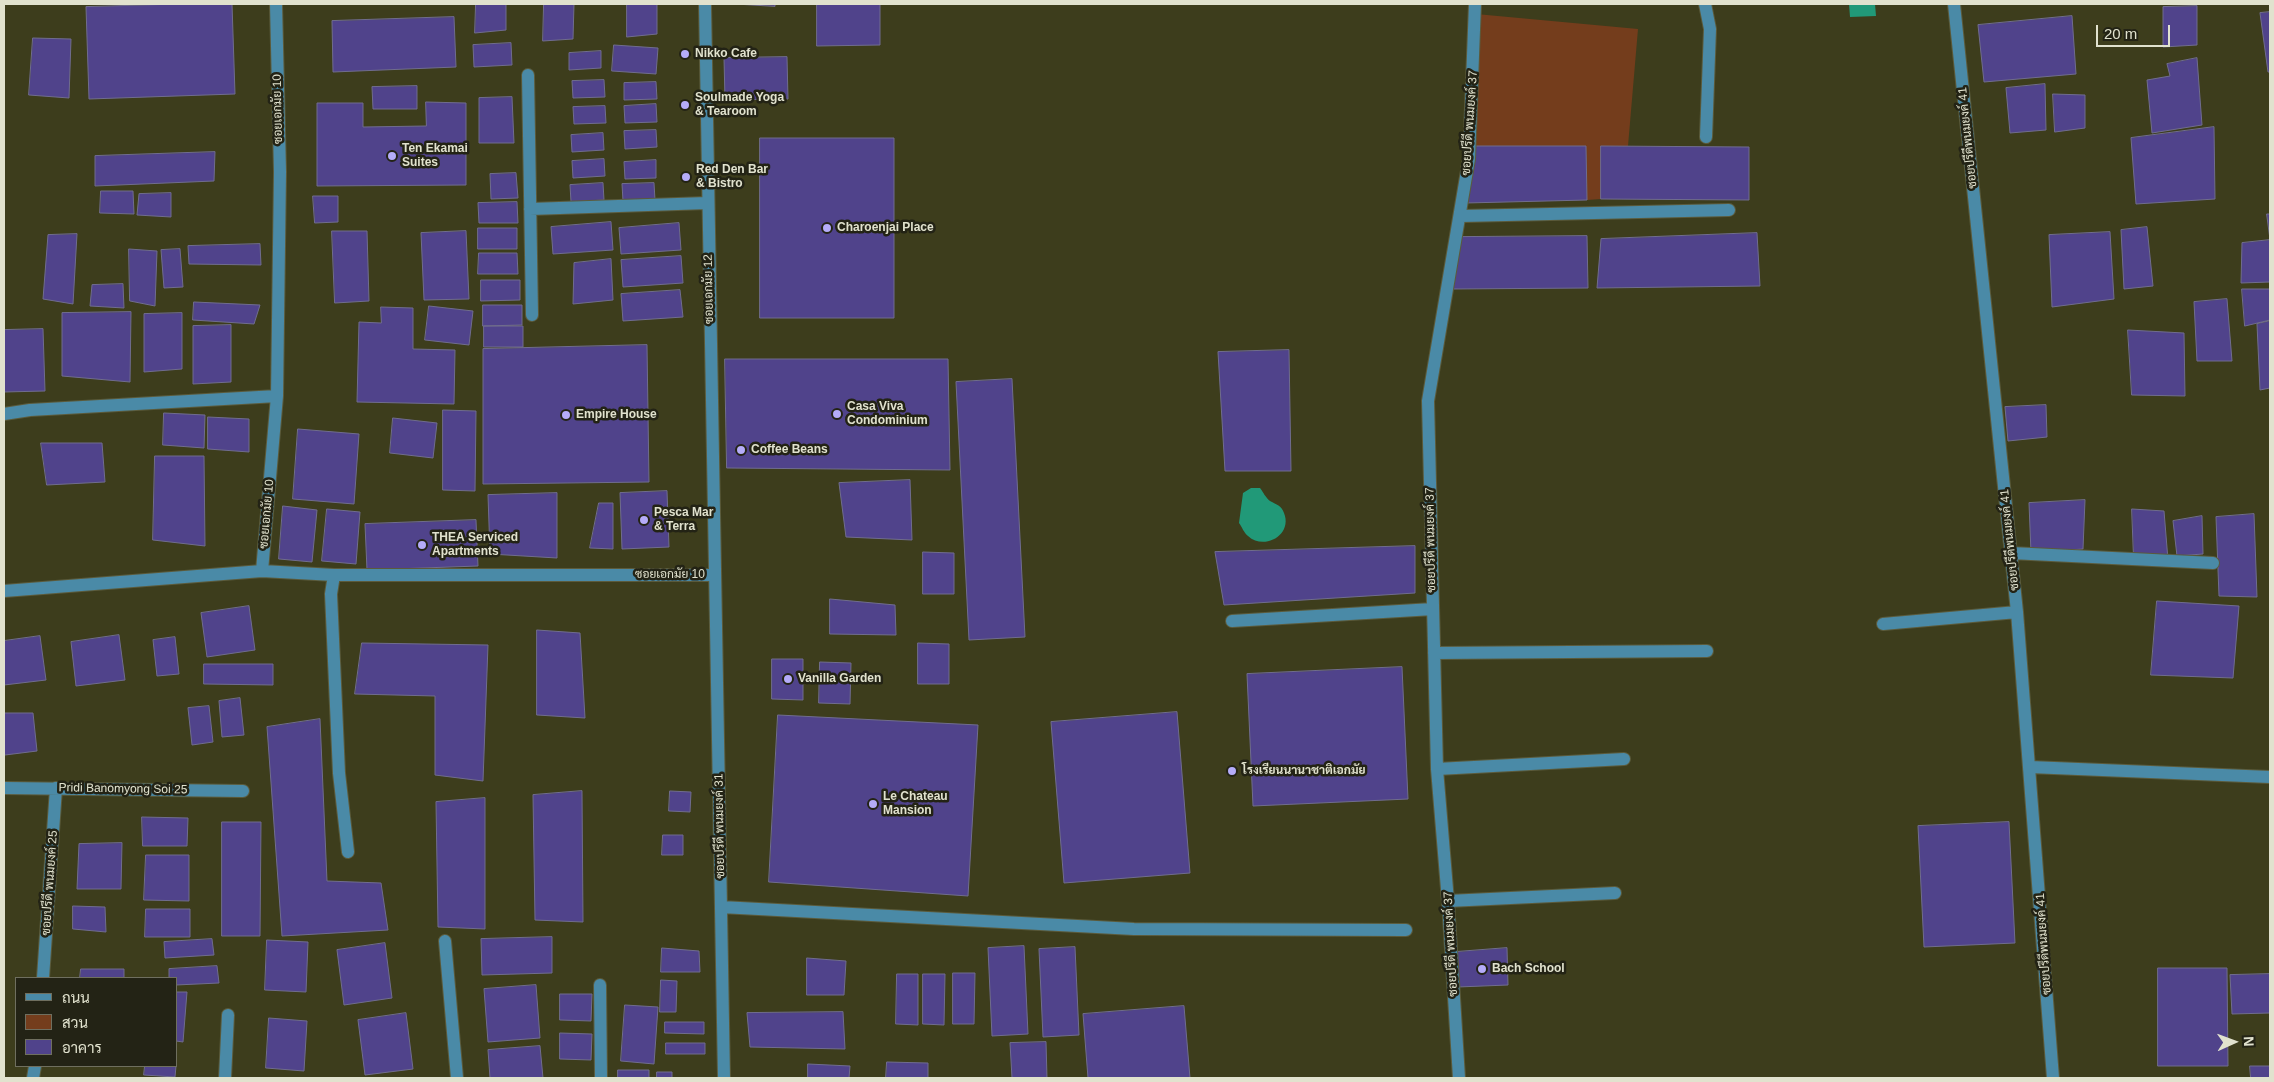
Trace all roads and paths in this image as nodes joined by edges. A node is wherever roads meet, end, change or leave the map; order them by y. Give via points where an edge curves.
1 (276, 4) edge
2 (705, 4) edge
3 (1475, 4) edge
4 (1705, 4) edge
5 (1954, 4) edge
6 (528, 75) dead end
7 (1706, 136) dead end
8 (707, 203) junction
9 (530, 209) junction
10 (1729, 210) dead end
11 (1461, 216) junction
12 (532, 315) dead end
13 (277, 396) junction
14 (4, 414) edge
15 (2011, 552) junction
16 (2213, 563) dead end
17 (262, 571) junction
18 (715, 574) junction
19 (334, 576) junction
20 (4, 591) edge
21 (1433, 609) junction
22 (2017, 612) junction
23 (1232, 621) dead end
24 (1883, 624) dead end
25 (1707, 651) dead end
26 (1434, 653) junction
27 (1624, 758) dead end
28 (2030, 767) junction
29 (1437, 769) junction
30 (2270, 777) edge
31 (4, 788) edge
32 (56, 788) junction
33 (243, 791) dead end
34 (348, 852) dead end
35 (1615, 893) dead end
36 (1448, 901) junction
37 (721, 907) junction
38 (1406, 930) dead end
39 (445, 941) dead end
40 (43, 977) edge
41 (600, 985) dead end
42 (228, 1015) dead end
43 (225, 1078) edge
44 (457, 1078) edge
45 (601, 1078) edge
46 (724, 1078) edge
47 (1459, 1078) edge
48 (2054, 1078) edge

1 - 13 street, ซอยเอกมัย 10 via 280,172
2 - 8 street, ซอยเอกมัย 12
3 - 11 street, ซอยปรีดี พนมยงค์ 37 via 1471,137
4 - 7 street via 1710,29
5 - 15 street, ซอยปรีดีพนมยงค์ 41
6 - 9 street
8 - 9 street
8 - 18 street, ซอยเอกมัย 12
9 - 12 street
10 - 11 street
11 - 21 street, ซอยปรีดี พนมยงค์ 37 via 1428,401
13 - 14 street
13 - 17 street, ซอยเอกมัย 10
15 - 16 street
15 - 22 street, ซอยปรีดีพนมยงค์ 41
17 - 19 street, ซอยเอกมัย 10
17 - 20 street
18 - 19 street, ซอยเอกมัย 10
18 - 37 street, ซอยปรีดี พนมยงค์ 31
19 - 34 street via 331,594 339,773
21 - 23 street
21 - 26 street, ซอยปรีดี พนมยงค์ 37
22 - 24 street
22 - 28 street, ซอยปรีดีพนมยงค์ 41
25 - 26 street
26 - 29 street, ซอยปรีดี พนมยงค์ 37
27 - 29 street
28 - 30 street
28 - 48 street, ซอยปรีดีพนมยงค์ 41
29 - 36 street, ซอยปรีดี พนมยงค์ 37
31 - 32 street, Pridi Banomyong Soi 25
32 - 33 street, Pridi Banomyong Soi 25
32 - 40 street, ซอยปรีดี พนมยงค์ 25
35 - 36 street
36 - 47 street, ซอยปรีดี พนมยงค์ 37
37 - 38 street via 1134,929
37 - 46 street, ซอยปรีดี พนมยงค์ 31
39 - 44 street
41 - 45 street
42 - 43 street

